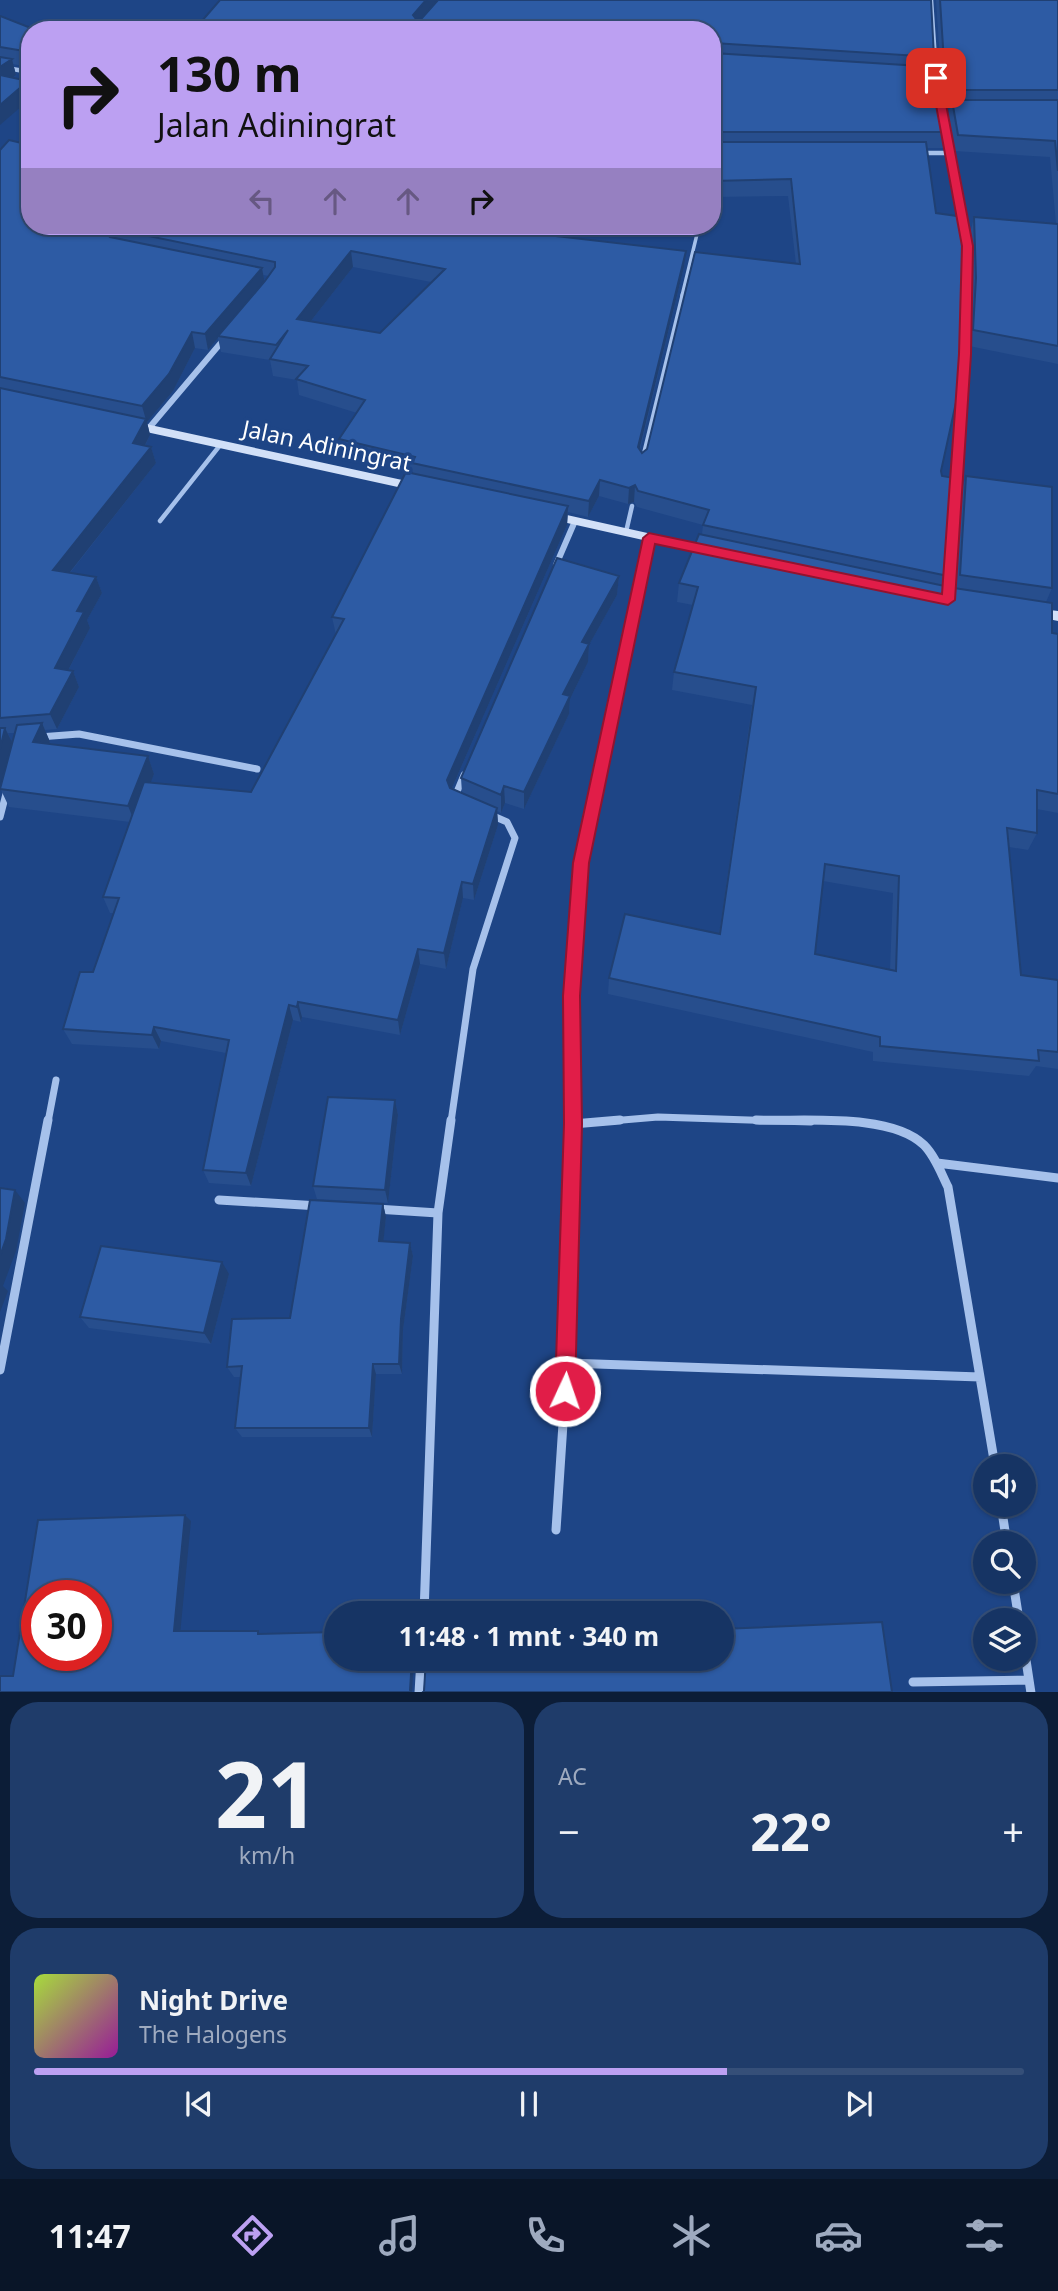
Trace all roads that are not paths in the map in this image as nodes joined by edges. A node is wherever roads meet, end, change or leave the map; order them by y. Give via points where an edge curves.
1 (932, 0) edge
2 (0, 67) edge
3 (21, 70) edge
4 (923, 77) edge
5 (944, 125) edge
6 (907, 153) edge
7 (949, 153) junction
8 (697, 235) edge
9 (232, 329) edge
10 (123, 423) edge
11 (149, 428) junction
12 (221, 444) junction
13 (641, 464) edge
14 (425, 488) edge
15 (632, 506) edge
16 (534, 512) edge
17 (160, 521) dead end
18 (575, 521) junction
19 (626, 532) junction
20 (649, 538) junction
21 (717, 552) edge
22 (553, 571) edge
23 (935, 598) edge
24 (948, 600) junction
25 (962, 602) edge
26 (1017, 610) edge
27 (1058, 615) edge
28 (32, 738) edge
29 (470, 761) edge
30 (257, 769) dead end
31 (10, 778) edge
32 (464, 804) edge
33 (486, 813) edge
34 (0, 817) edge
35 (56, 1080) dead end
36 (573, 1124) junction
37 (937, 1163) junction
38 (1058, 1178) edge
39 (219, 1200) dead end
40 (329, 1206) edge
41 (370, 1209) edge
42 (438, 1213) junction
43 (566, 1363) junction
44 (0, 1370) edge
45 (981, 1377) junction
46 (993, 1454) edge
47 (556, 1530) dead end
48 (424, 1601) edge
49 (420, 1671) edge
50 (1028, 1671) edge
51 (1029, 1679) junction
52 (913, 1682) dead end
53 (419, 1692) edge
54 (1031, 1692) edge

1 - 4 street via 936,78
2 - 3 street
5 - 7 street
6 - 7 street
7 - 24 street via 967,246 965,354
8 - 13 lane
9 - 11 street
10 - 11 street, Jalan Adiningrat
11 - 12 street, Jalan Adiningrat
12 - 14 street, Jalan Adiningrat
12 - 17 lane
15 - 19 lane
16 - 18 street
18 - 19 street
18 - 22 street
19 - 20 street
20 - 21 street
20 - 36 street via 581,863 572,996
23 - 24 street
24 - 25 street
26 - 27 street
28 - 30 street via 79,734
29 - 32 street via 454,799
31 - 34 street
33 - 42 street via 507,822 514,838 473,969
35 - 44 street
36 - 37 street via 658,1117 880,1124 906,1132 931,1150
36 - 43 street
37 - 38 street
37 - 45 street via 948,1187
39 - 40 street
41 - 42 street
42 - 48 street
43 - 45 street
43 - 47 street
45 - 46 street
49 - 53 street
50 - 51 street
51 - 52 street
51 - 54 street

